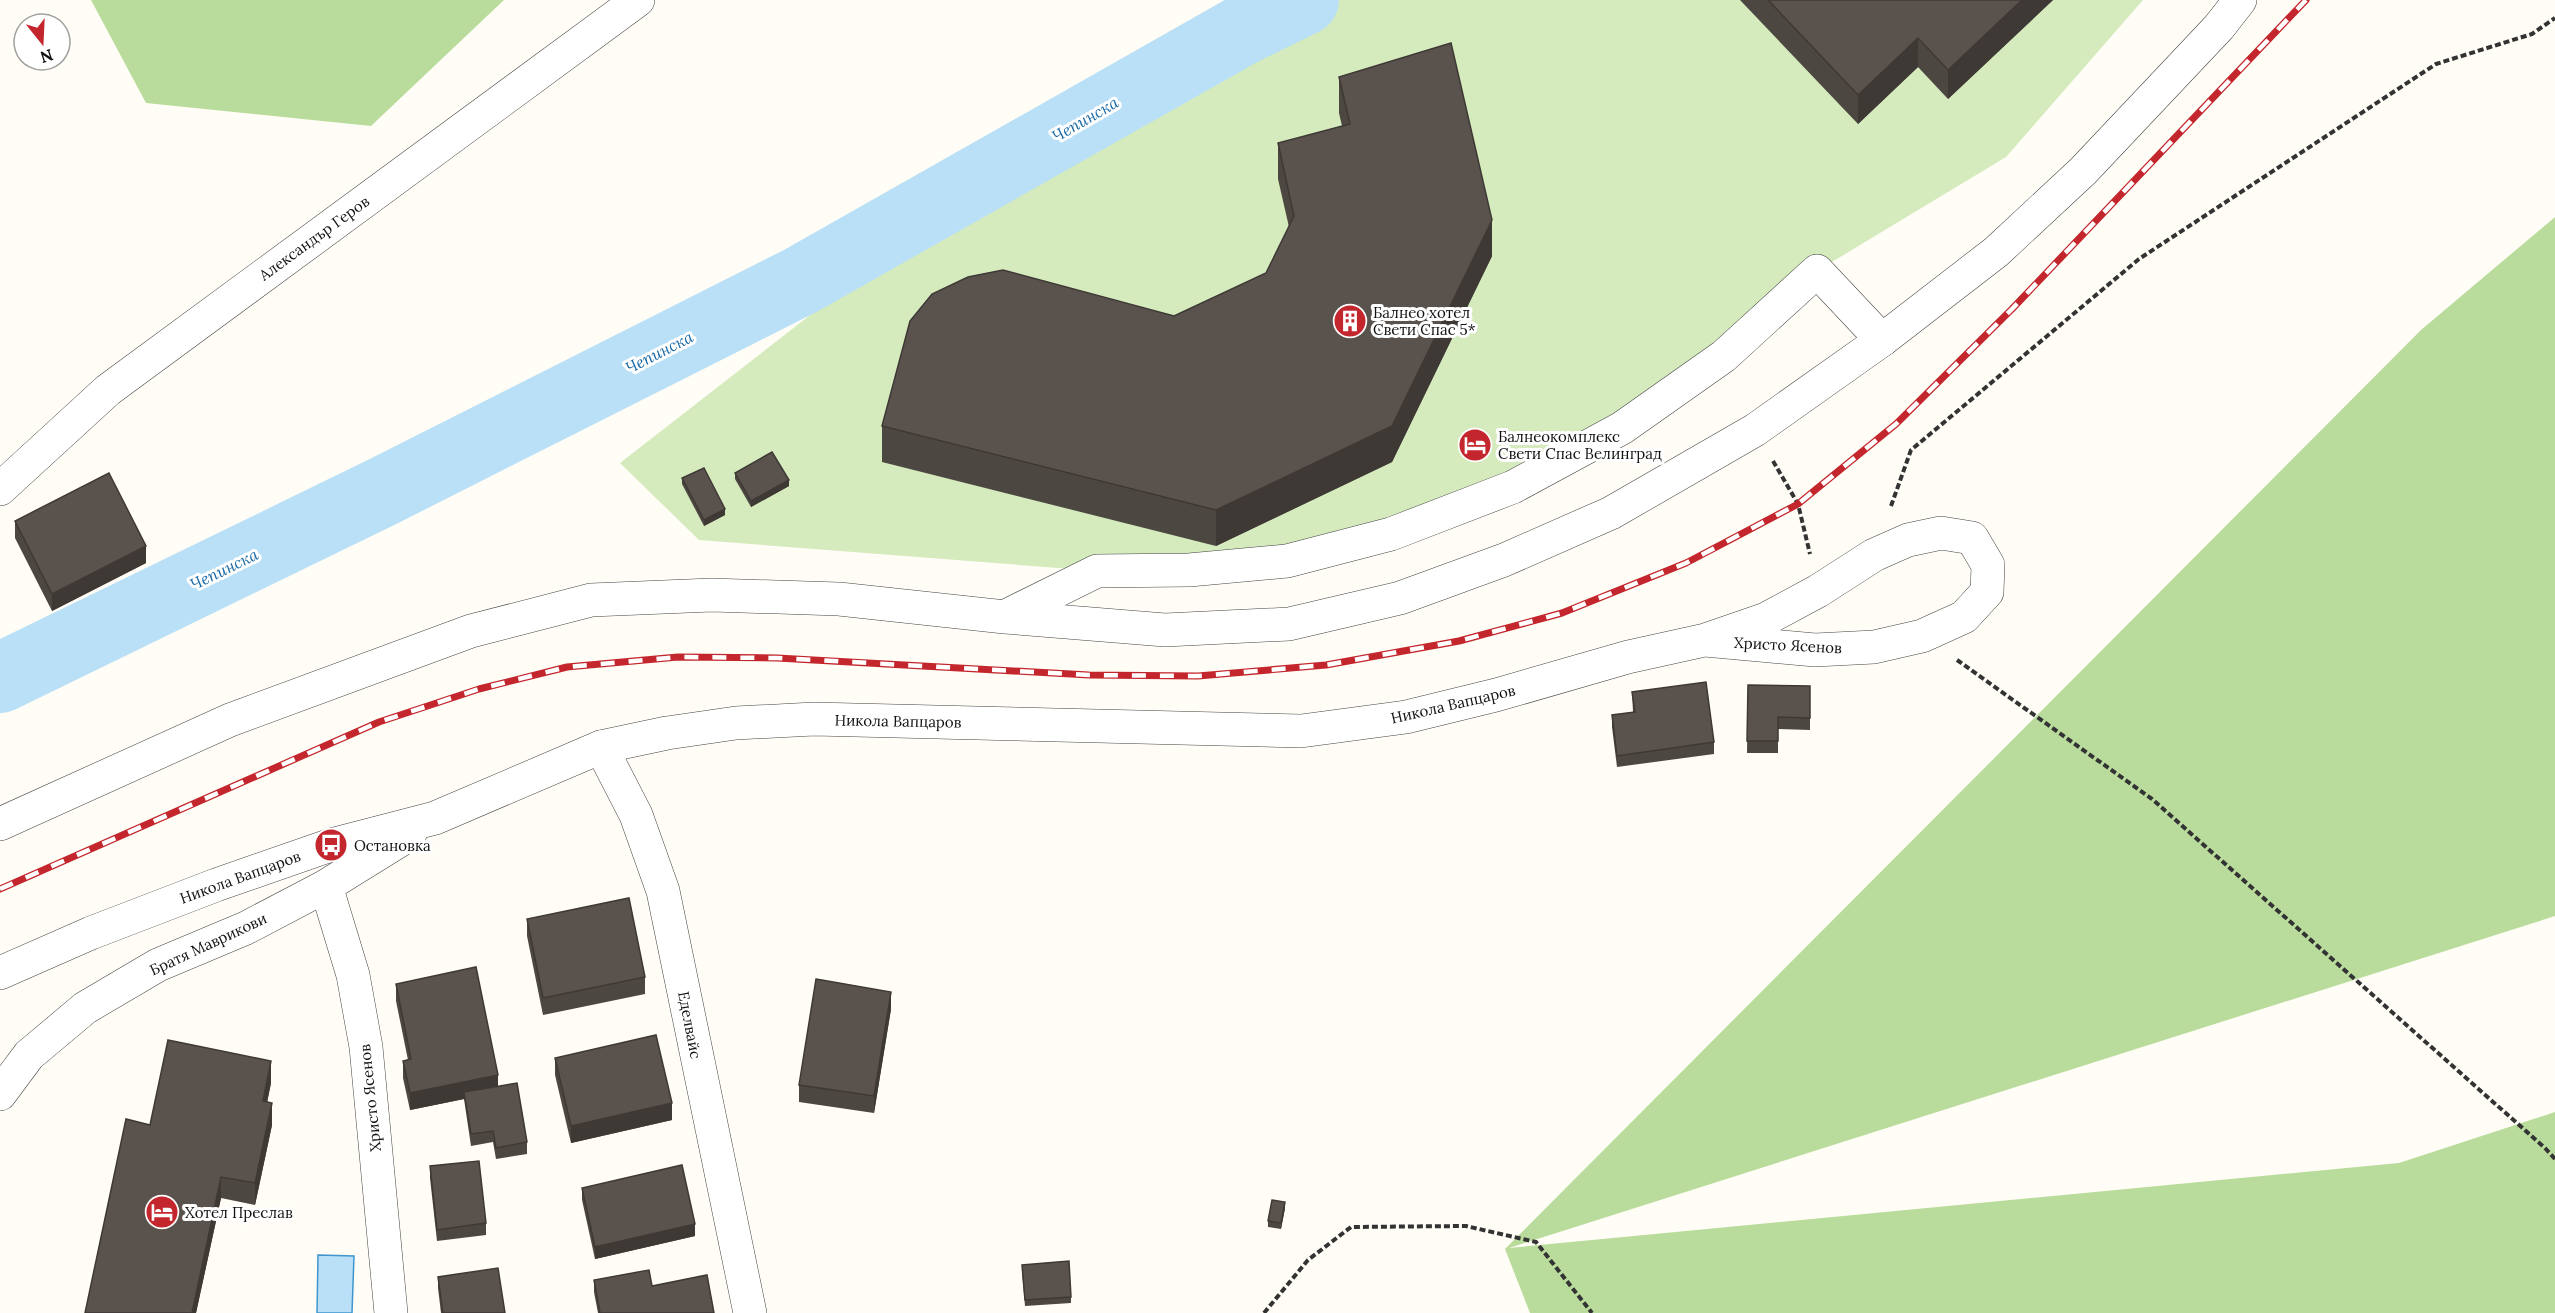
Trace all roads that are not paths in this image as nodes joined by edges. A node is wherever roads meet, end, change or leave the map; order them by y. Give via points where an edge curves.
1 (638, 0) edge
2 (2240, 0) edge
3 (1882, 340) junction
4 (0, 489) edge
5 (1818, 591) joint
6 (1005, 617) junction
7 (1705, 640) junction
8 (601, 747) junction
9 (435, 818) junction
10 (0, 824) edge
11 (326, 886) junction
12 (0, 973) edge
13 (0, 1094) edge
14 (391, 1313) edge
15 (750, 1313) edge

1 - 4 street, Александър Геров via 108,390
2 - 3 street via 2083,171 1996,252
3 - 6 street via 1755,430 1611,513 1504,560 1400,598 1289,624 1165,630
3 - 6 street via 1817,271 1724,356 1622,428 1513,487 1391,534 1287,561 1189,570 1097,571
5 - 7 street, Никола Вапцаров via 1766,619
5 - 7 street, Христо Ясенов via 1874,555 1908,540 1941,532 1972,538 1988,565 1987,592 1964,617 1922,636 1874,647 1815,650
6 - 10 street via 839,599 712,595 591,600 471,631 230,720
7 - 8 street, Никола Вапцаров via 1406,717 1301,731 814,719 713,726
8 - 9 street, Никола Вапцаров
8 - 15 street, Еделвайс via 636,815 663,891
9 - 11 street, Братя Маврикови
9 - 12 street, Никола Вапцаров via 331,844 227,881
11 - 13 street, Братя Маврикови via 246,928 158,965 85,1008 29,1055
11 - 14 street, Христо Ясенов via 353,975 366,1047

